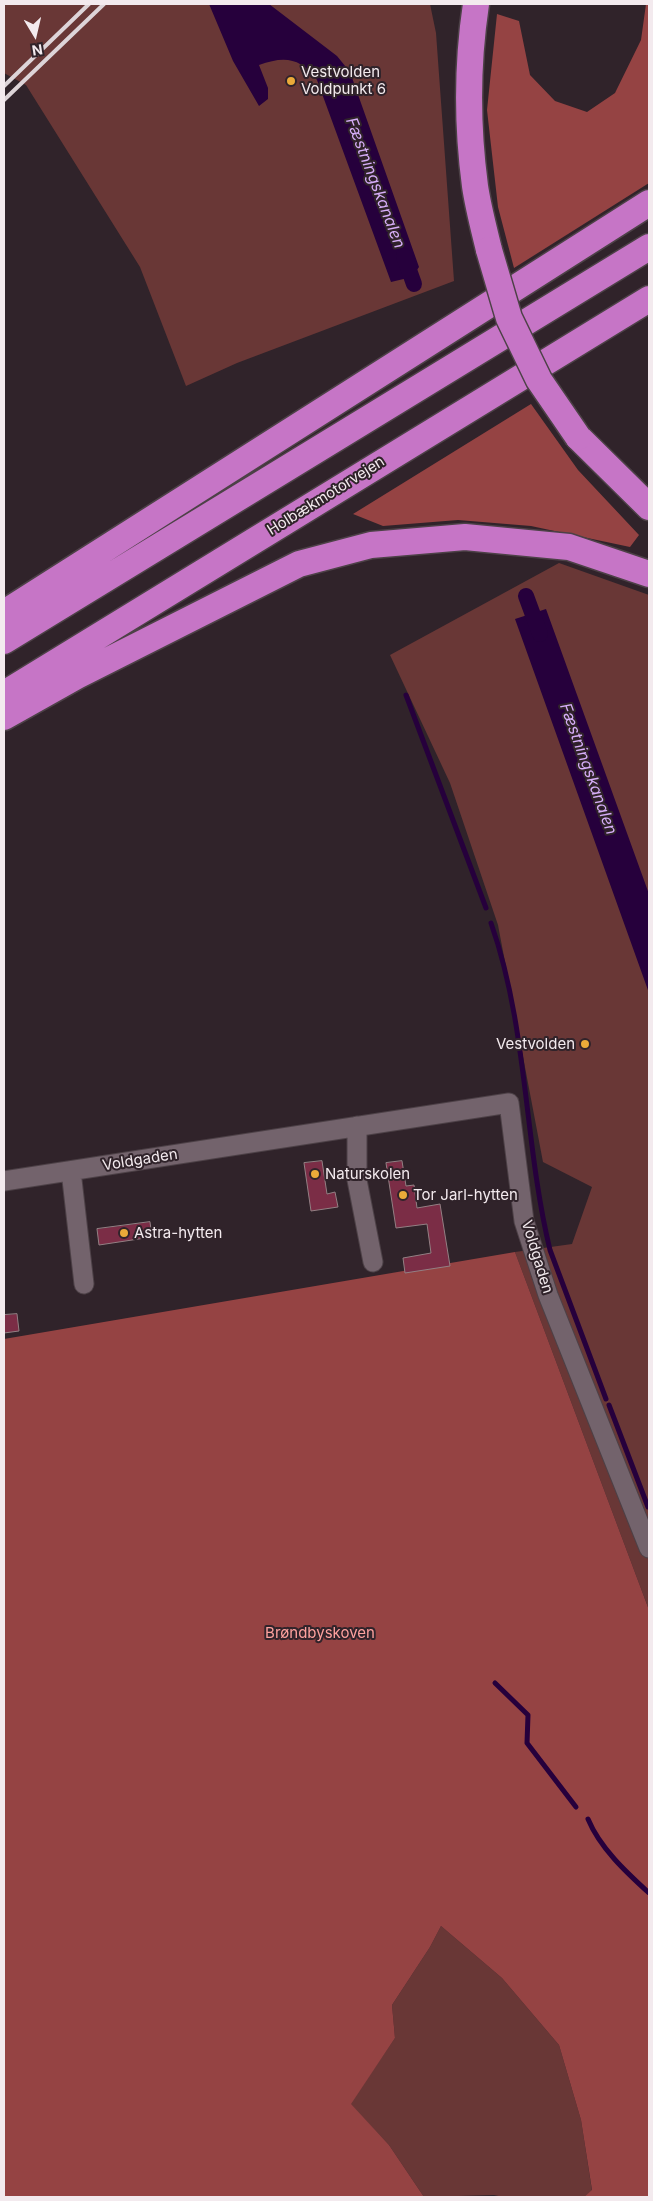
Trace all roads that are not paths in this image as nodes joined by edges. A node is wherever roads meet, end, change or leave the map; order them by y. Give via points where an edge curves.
1 (476, 4) edge
2 (649, 203) edge
3 (649, 247) edge
4 (649, 299) edge
5 (649, 507) edge
6 (649, 574) edge
7 (4, 613) edge
8 (4, 641) edge
9 (4, 694) edge
10 (4, 717) edge
11 (357, 1126) junction
12 (71, 1171) junction
13 (4, 1181) edge
14 (373, 1262) dead end
15 (84, 1284) dead end
16 (649, 1548) edge

1 - 5 highway, bridge via 471,37 468,116 476,187 489,250 514,327 539,380 578,436
2 - 7 highway
3 - 8 highway
4 - 9 highway, Holbækmotorvejen
6 - 10 highway via 569,547 465,537 371,545 299,564 77,676
11 - 12 street, Voldgaden
11 - 14 street via 356,1180
11 - 16 street, Voldgaden via 510,1102 524,1220 548,1295
12 - 13 street, Voldgaden
12 - 15 street

